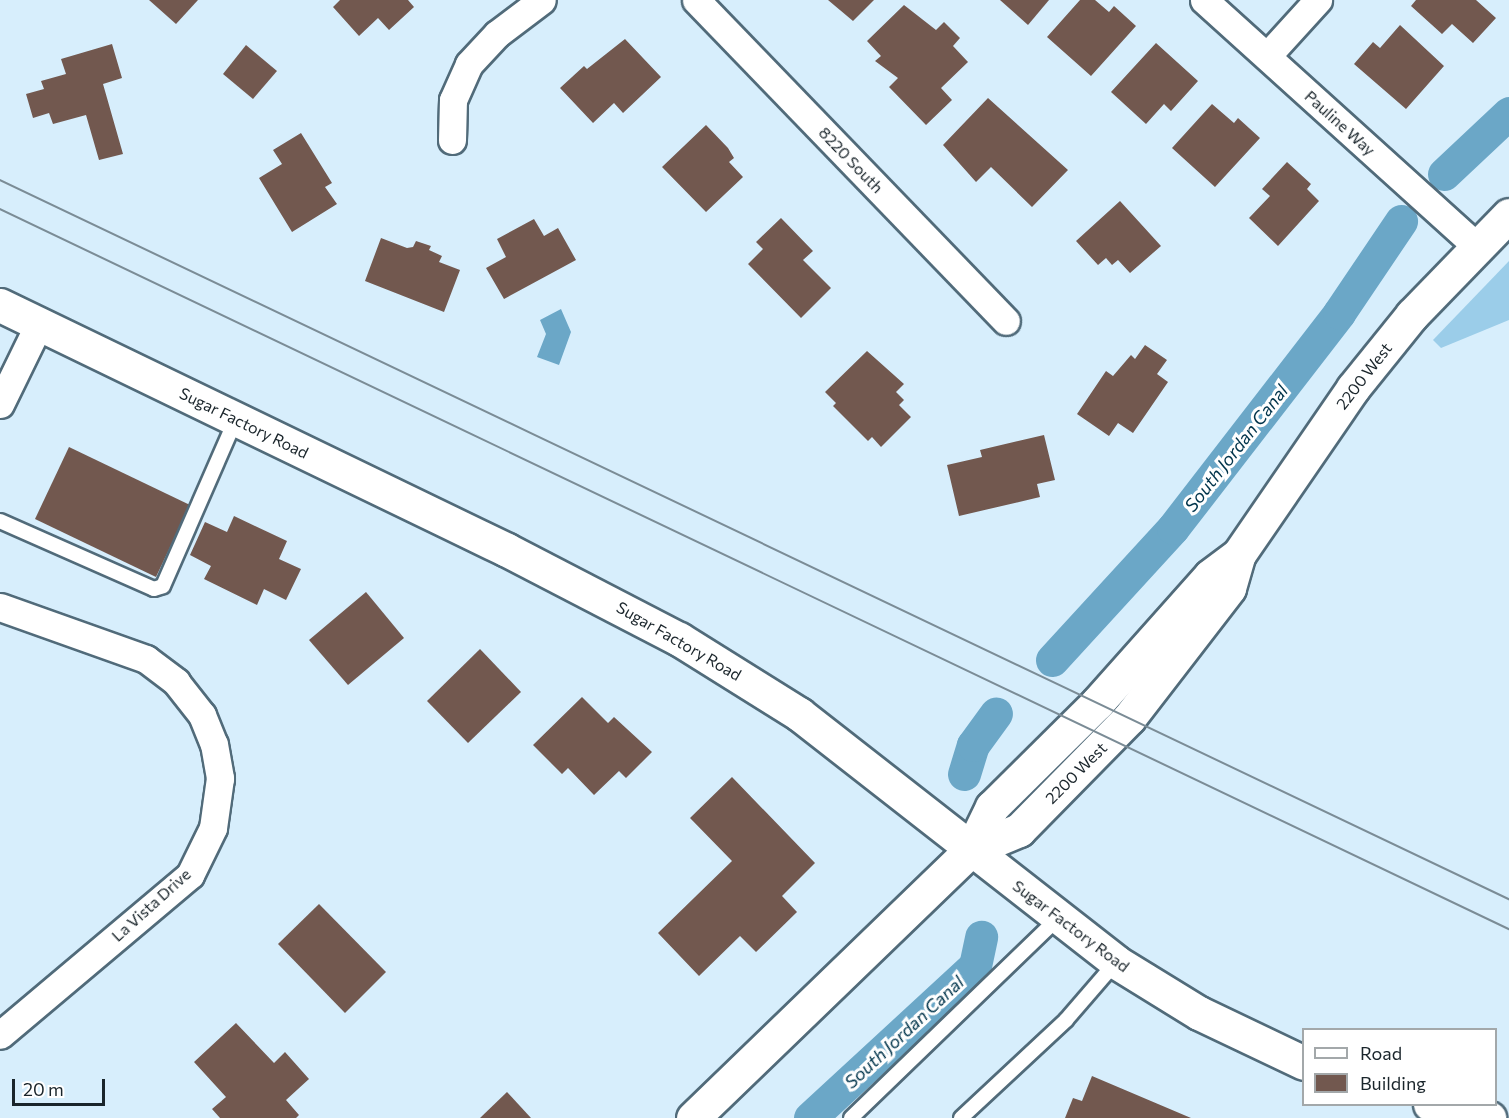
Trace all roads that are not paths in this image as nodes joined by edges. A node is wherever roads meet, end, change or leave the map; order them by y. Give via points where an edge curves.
1 (542, 0) edge
2 (696, 0) edge
3 (1204, 0) edge
4 (1318, 0) edge
5 (1267, 56) junction
6 (452, 140) dead end
7 (1509, 215) edge
8 (1476, 246) junction
9 (0, 305) edge
10 (1006, 321) dead end
11 (39, 324) junction
12 (0, 404) edge
13 (236, 419) junction
14 (0, 521) edge
15 (0, 607) edge
16 (971, 850) junction
17 (1058, 918) junction
18 (1116, 962) junction
19 (0, 1035) edge
20 (1302, 1062) edge
21 (1438, 1106) edge
22 (693, 1118) edge
23 (850, 1118) edge
24 (961, 1118) edge
25 (1489, 1118) edge

1 - 6 street via 497,34 469,64 453,100
2 - 10 street, 8220 South
3 - 5 street, Pauline Way
4 - 5 street
5 - 8 street, Pauline Way
7 - 8 street, 2200 West
8 - 16 street, 2200 West via 1353,388 1239,554 1229,588 1129,718 1019,830
9 - 11 street, Sugar Factory Road
11 - 12 street
11 - 13 street, Sugar Factory Road
13 - 14 lane via 164,586 154,589
13 - 16 street, Sugar Factory Road via 601,597 717,661 799,714
15 - 19 street, La Vista Drive via 146,659 176,682 202,715 214,744 220,778 213,828 190,875
16 - 17 street, Sugar Factory Road
16 - 22 street, 2200 West
17 - 18 street, Sugar Factory Road
17 - 23 lane
18 - 20 street, Sugar Factory Road via 1208,1018
18 - 24 lane via 1066,1020
21 - 25 street

